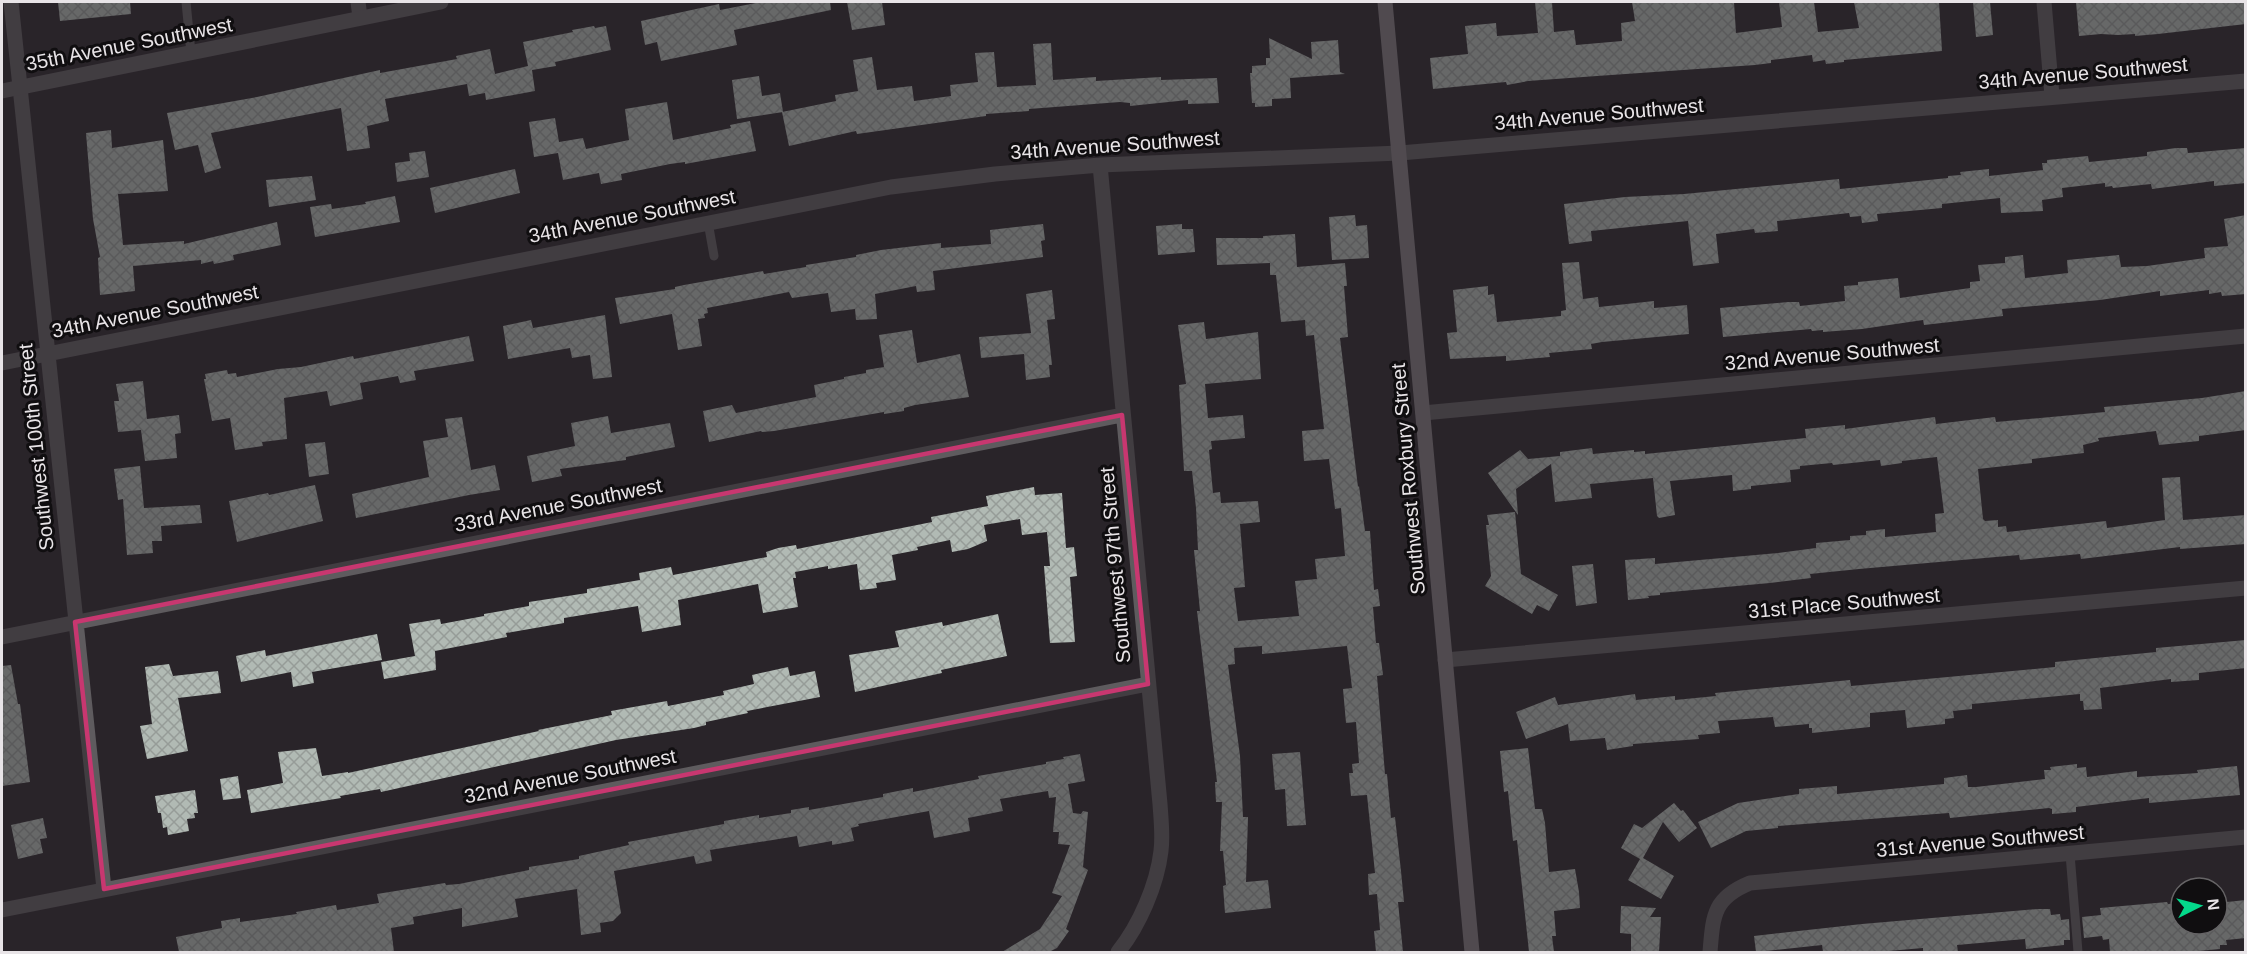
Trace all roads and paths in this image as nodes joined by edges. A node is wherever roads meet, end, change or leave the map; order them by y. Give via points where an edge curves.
1 (11, 2) edge
2 (186, 2) edge
3 (358, 2) edge
4 (441, 2) edge
5 (1385, 2) edge
6 (2044, 2) edge
7 (360, 17) junction
8 (191, 53) junction
9 (2246, 81) edge
10 (20, 87) junction
11 (2, 91) edge
12 (2052, 96) junction
13 (1400, 153) junction
14 (1100, 165) junction
15 (708, 222) junction
16 (714, 256) dead end
17 (2246, 336) edge
18 (48, 353) junction
19 (2, 363) edge
20 (1423, 412) junction
21 (1122, 415) junction
22 (2246, 588) edge
23 (75, 622) junction
24 (2, 637) edge
25 (1445, 660) junction
26 (1148, 684) junction
27 (2246, 837) edge
28 (2070, 854) junction
29 (104, 889) junction
30 (2, 910) edge
31 (1118, 952) edge
32 (1472, 952) edge
33 (1710, 952) edge
34 (2079, 952) edge

1 - 10 street, Southwest 100th Street
2 - 8 lane
3 - 7 street
4 - 7 street, 35th Avenue Southwest
5 - 13 main road, Southwest Roxbury Street
6 - 12 street
7 - 8 street, 35th Avenue Southwest
8 - 10 street, 35th Avenue Southwest
9 - 12 street, 34th Avenue Southwest
10 - 11 street, 35th Avenue Southwest
10 - 18 street, Southwest 100th Street
12 - 13 street, 34th Avenue Southwest
13 - 14 street, 34th Avenue Southwest
13 - 20 main road, Southwest Roxbury Street
14 - 15 street, 34th Avenue Southwest via 891,187
14 - 21 street, Southwest 97th Street
15 - 16 lane
15 - 18 street, 34th Avenue Southwest
17 - 20 street, 32nd Avenue Southwest
18 - 19 street, 34th Avenue Southwest
18 - 23 street, Southwest 100th Street
20 - 25 main road, Southwest Roxbury Street
21 - 23 street, 33rd Avenue Southwest
21 - 26 street, Southwest 97th Street
22 - 25 street, 31st Place Southwest
23 - 24 street, 33rd Avenue Southwest
23 - 29 street, Southwest 100th Street
25 - 32 main road, Southwest Roxbury Street
26 - 29 street, 32nd Avenue Southwest
26 - 31 street, Southwest 97th Street via 1161,850 1149,897
27 - 28 street, 31st Avenue Southwest
28 - 33 street, 31st Avenue Southwest via 1750,883 1722,899 1712,922
28 - 34 lane
29 - 30 street, 32nd Avenue Southwest

